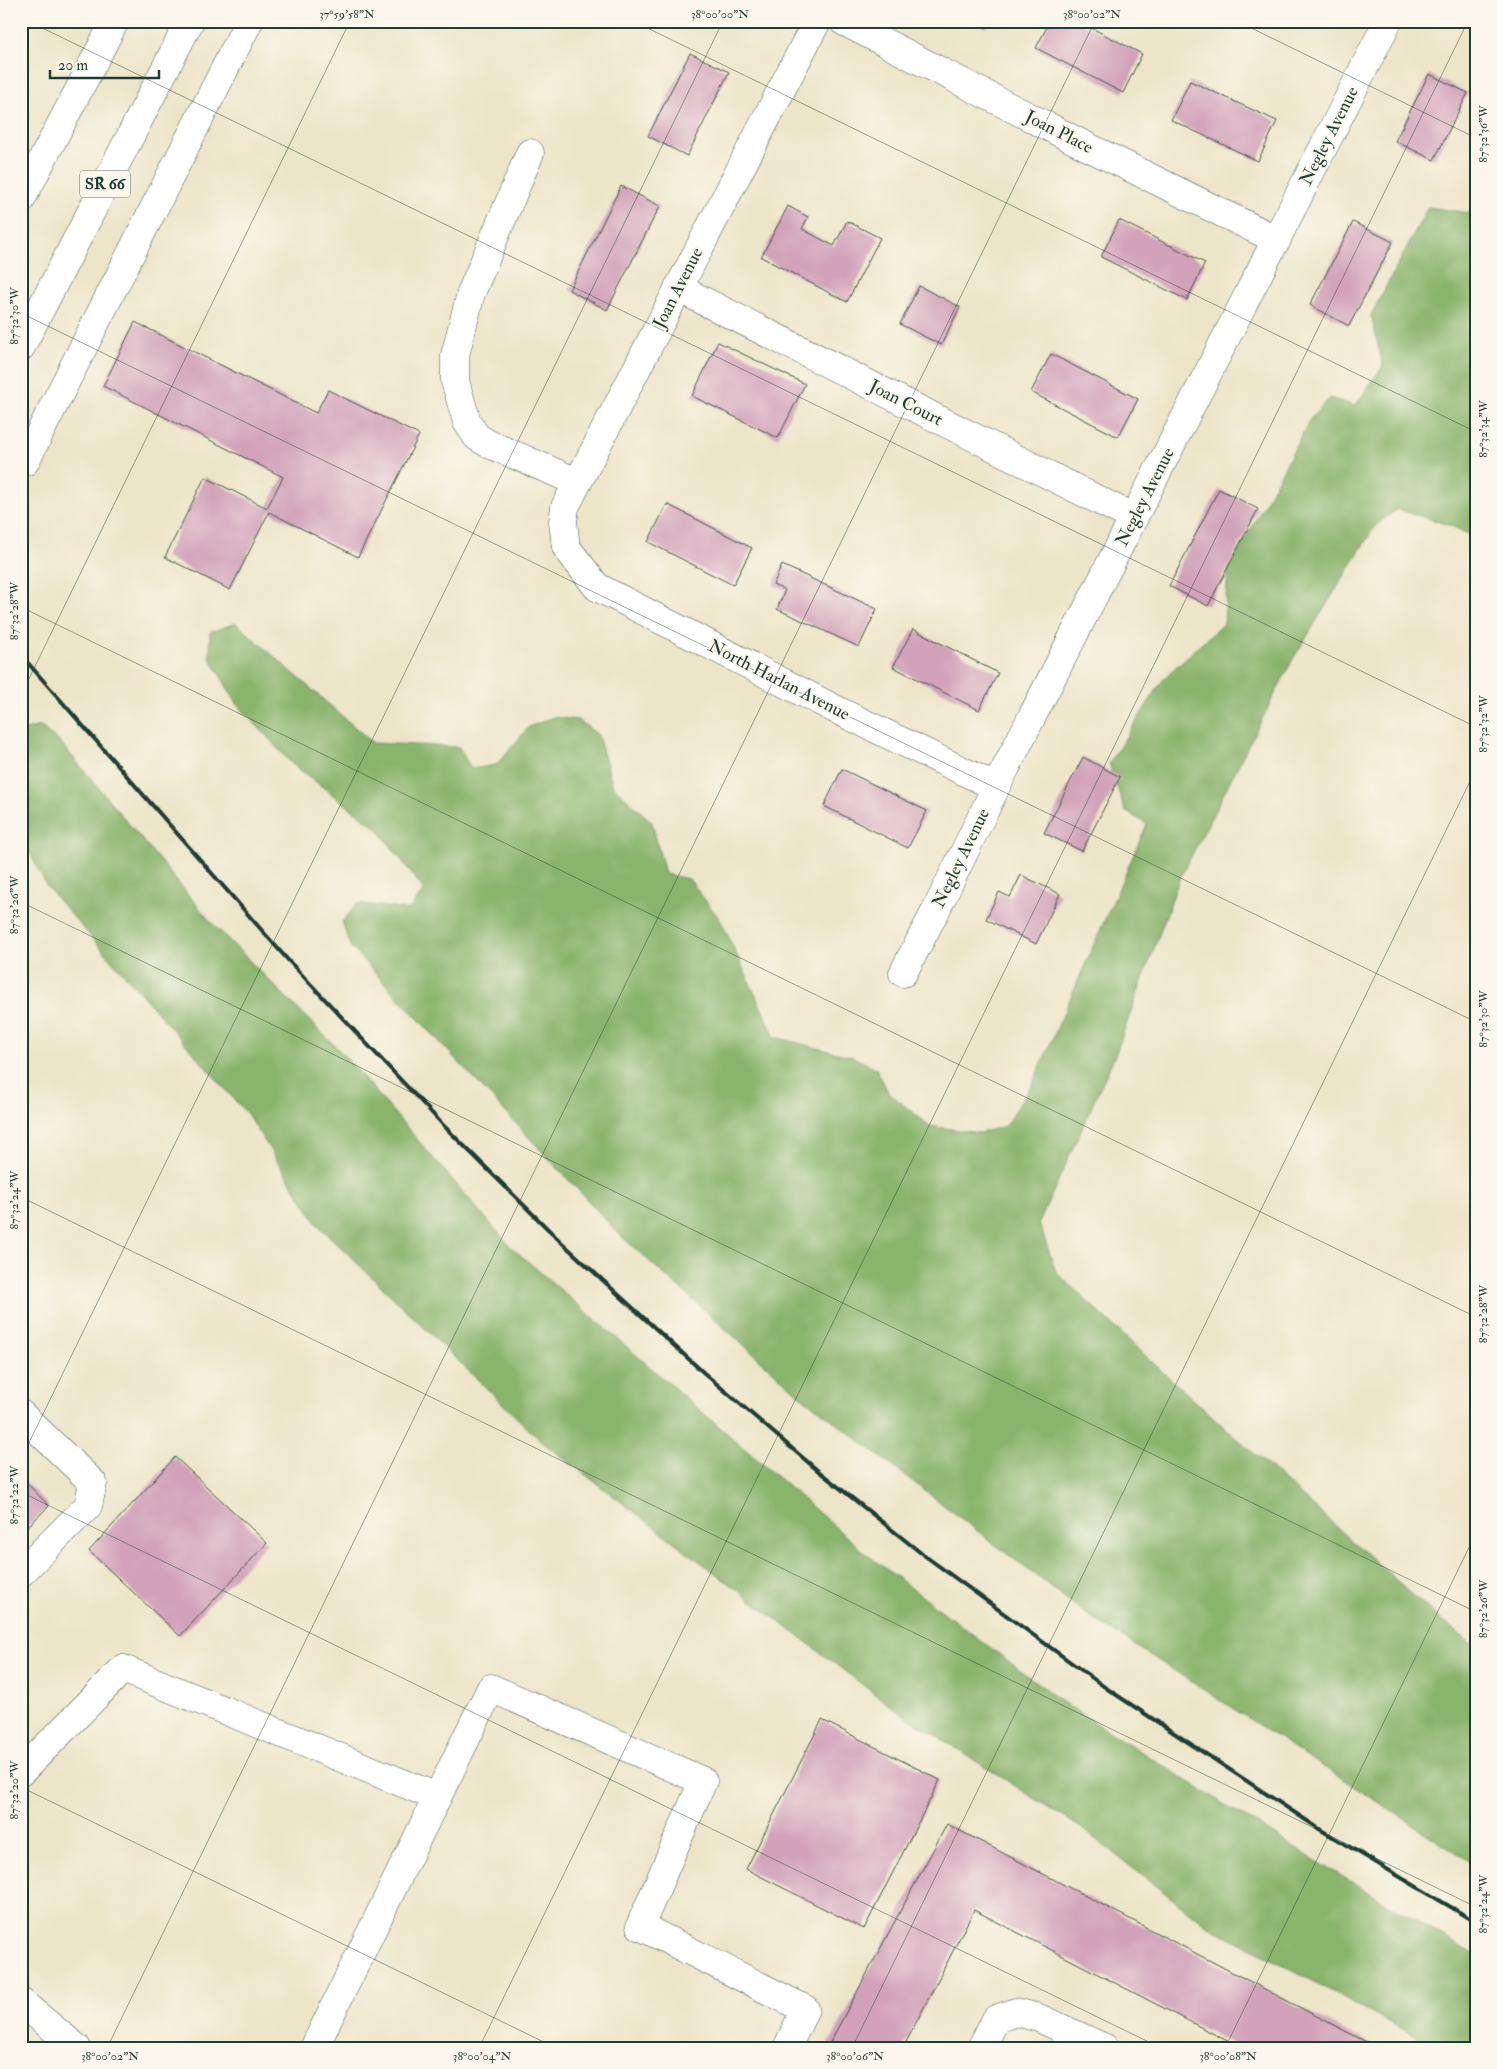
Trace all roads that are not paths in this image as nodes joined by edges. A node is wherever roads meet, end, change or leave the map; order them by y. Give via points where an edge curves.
1 (115, 21) edge
2 (190, 21) edge
3 (249, 21) edge
4 (818, 21) edge
5 (843, 21) edge
6 (1388, 21) edge
7 (530, 153) dead end
8 (21, 200) edge
9 (1277, 240) junction
10 (678, 288) junction
11 (21, 347) edge
12 (25, 462) dead end
13 (578, 482) junction
14 (1134, 518) junction
15 (574, 558) joint
16 (996, 787) junction
17 (903, 973) dead end
18 (21, 1414) edge
19 (21, 1573) edge
20 (21, 1772) edge
21 (437, 1798) junction
22 (21, 2002) edge
23 (77, 2048) edge
24 (314, 2048) edge
25 (787, 2048) edge
26 (980, 2048) edge
27 (1105, 2048) edge

1 - 8 street
2 - 11 street, SR 66
3 - 12 street
4 - 10 street, Joan Avenue
5 - 9 street, Joan Place
6 - 9 street, Negley Avenue
7 - 13 street via 471,293 455,355 455,381 467,422 477,437
9 - 14 street, Negley Avenue
10 - 13 street, Joan Avenue
10 - 14 street, Joan Court
13 - 15 street, Joan Avenue via 565,507 563,522 566,547
14 - 16 street, Negley Avenue
15 - 16 street, North Harlan Avenue via 598,587 837,710
16 - 17 street, Negley Avenue
18 - 19 street via 92,1484 88,1506
20 - 21 street via 123,1669
21 - 24 street
21 - 25 street via 491,1688 703,1781 640,1926 805,2009
22 - 23 street
26 - 27 street via 996,2018 1016,2012 1039,2018

